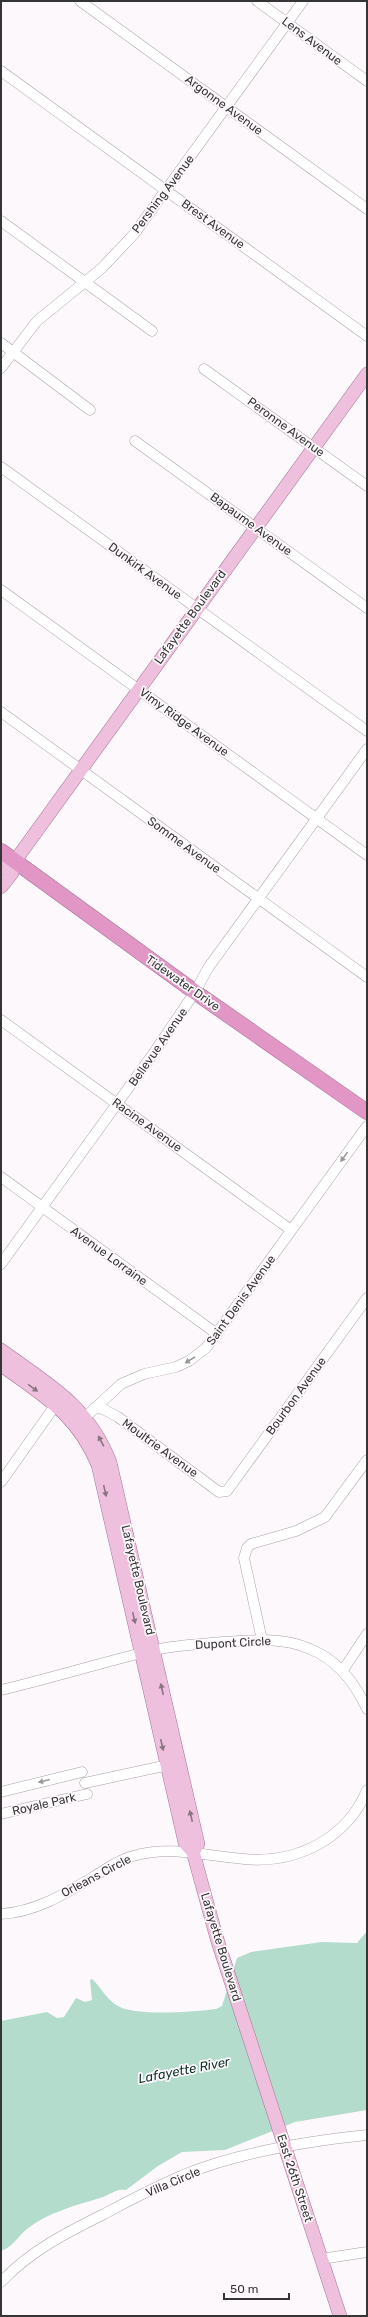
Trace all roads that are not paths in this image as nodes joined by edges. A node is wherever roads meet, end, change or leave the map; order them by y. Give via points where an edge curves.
1 (80, 1) edge
2 (257, 1) edge
3 (302, 1) edge
4 (287, 22) junction
5 (1, 71) edge
6 (367, 81) edge
7 (226, 107) junction
8 (166, 191) junction
9 (367, 209) edge
10 (1, 221) edge
11 (85, 282) junction
12 (152, 331) dead end
13 (367, 336) edge
14 (1, 344) edge
15 (12, 352) junction
16 (1, 368) edge
17 (204, 369) dead end
18 (367, 374) edge
19 (90, 410) dead end
20 (135, 441) dead end
21 (313, 447) junction
22 (1, 467) edge
23 (367, 486) edge
24 (255, 527) junction
25 (1, 590) edge
26 (196, 608) junction
27 (367, 608) edge
28 (138, 688) junction
29 (1, 712) edge
30 (367, 732) edge
31 (367, 749) edge
32 (80, 770) junction
33 (316, 818) junction
34 (1, 851) edge
35 (367, 855) edge
36 (15, 861) junction
37 (1, 868) edge
38 (1, 887) edge
39 (259, 898) junction
40 (367, 977) edge
41 (195, 992) junction
42 (1, 1020) edge
43 (118, 1104) junction
44 (367, 1112) edge
45 (367, 1126) edge
46 (1, 1177) edge
47 (42, 1208) junction
48 (292, 1230) junction
49 (1, 1264) edge
50 (367, 1298) edge
51 (217, 1334) junction
52 (1, 1350) edge
53 (1, 1365) edge
54 (59, 1400) junction
55 (85, 1416) junction
56 (367, 1460) edge
57 (1, 1482) edge
58 (223, 1492) joint
59 (367, 1634) edge
60 (262, 1640) junction
61 (148, 1652) junction
62 (343, 1670) junction
63 (1, 1690) edge
64 (367, 1709) edge
65 (173, 1764) junction
66 (82, 1772) dead end
67 (85, 1783) dead end
68 (367, 1790) edge
69 (1, 1792) edge
70 (87, 1794) dead end
71 (1, 1814) edge
72 (193, 1852) junction
73 (1, 1914) edge
74 (250, 2041) joint
75 (367, 2135) edge
76 (285, 2148) junction
77 (367, 2252) edge
78 (321, 2258) junction
79 (1, 2282) edge
80 (340, 2316) edge

1 - 7 street, Argonne Avenue
2 - 4 street, Lens Avenue
3 - 4 street, Pershing Avenue
4 - 6 street, Lens Avenue
4 - 7 street, Pershing Avenue
5 - 8 street, Brest Avenue
7 - 8 street, Pershing Avenue
7 - 9 street, Argonne Avenue
8 - 11 street, Pershing Avenue via 112,259
8 - 13 street, Brest Avenue
10 - 11 street
11 - 12 street
11 - 15 street, Pershing Avenue via 43,315
14 - 15 street
15 - 16 street, Pershing Avenue
15 - 19 street
17 - 21 street, Peronne Avenue
18 - 21 main road, Lafayette Boulevard
20 - 24 street, Bapaume Avenue
21 - 23 street, Peronne Avenue
21 - 24 main road, Lafayette Boulevard
22 - 26 street, Dunkirk Avenue
24 - 26 main road, Lafayette Boulevard
24 - 27 street, Bapaume Avenue
25 - 28 street, Vimy Ridge Avenue
26 - 28 main road, Lafayette Boulevard
26 - 30 street, Dunkirk Avenue
28 - 32 main road, Lafayette Boulevard
28 - 33 street, Vimy Ridge Avenue
29 - 32 street, Somme Avenue
31 - 33 street, Bellevue Avenue
32 - 36 main road, Lafayette Boulevard
32 - 39 street, Somme Avenue
33 - 35 street, Vimy Ridge Avenue
33 - 39 street, Bellevue Avenue
34 - 36 highway, Tidewater Drive
36 - 37 main road, Lafayette Boulevard
36 - 38 main road, Lafayette Boulevard via 12,873
36 - 41 highway, Tidewater Drive
39 - 40 street, Somme Avenue
39 - 41 street, Bellevue Avenue via 208,968
41 - 43 street, Bellevue Avenue
41 - 44 highway, Tidewater Drive
42 - 43 street, Racine Avenue
43 - 47 street, Bellevue Avenue
43 - 48 street, Racine Avenue
45 -> 48 street, Saint Denis Avenue
46 - 47 street, Avenue Lorraine
47 - 49 street, Bellevue Avenue
47 - 51 street, Avenue Lorraine
48 - 51 street, Saint Denis Avenue
50 - 58 street, Bourbon Avenue via 227,1491
51 -> 55 street, Saint Denis Avenue via 206,1348 189,1361 176,1367 133,1377 106,1395
52 - 54 main road, Lafayette Boulevard
53 -> 54 main road, Lafayette Boulevard
54 - 55 main road, Lafayette Boulevard
54 - 57 street
55 - 58 street, Moultrie Avenue via 103,1409 118,1417 219,1492
55 - 61 main road, Lafayette Boulevard via 92,1451 98,1465
56 - 60 street via 325,1517 296,1531 255,1543 247,1548 244,1558
59 - 62 street
60 - 61 street, Dupont Circle via 186,1645
60 - 62 street, Dupont Circle via 312,1649
61 - 63 street
61 - 65 main road, Lafayette Boulevard
62 - 64 street, Dupont Circle
65 - 67 street
65 - 72 main road, Lafayette Boulevard via 185,1843
66 -> 69 street, Royale Park
68 - 72 street via 347,1823 326,1841 304,1852 262,1860
70 - 71 street, Royale Park
72 - 73 street, Orleans Circle via 158,1851 130,1856 45,1903 22,1911
72 - 74 main road, Lafayette Boulevard via 217,1939
74 - 76 main road, East 26th Street
75 - 76 street, Villa Circle
76 - 78 main road, East 26th Street
76 - 79 street, Villa Circle via 228,2160 151,2190 53,2240 27,2258
77 - 78 street
78 - 80 main road, East 26th Street

